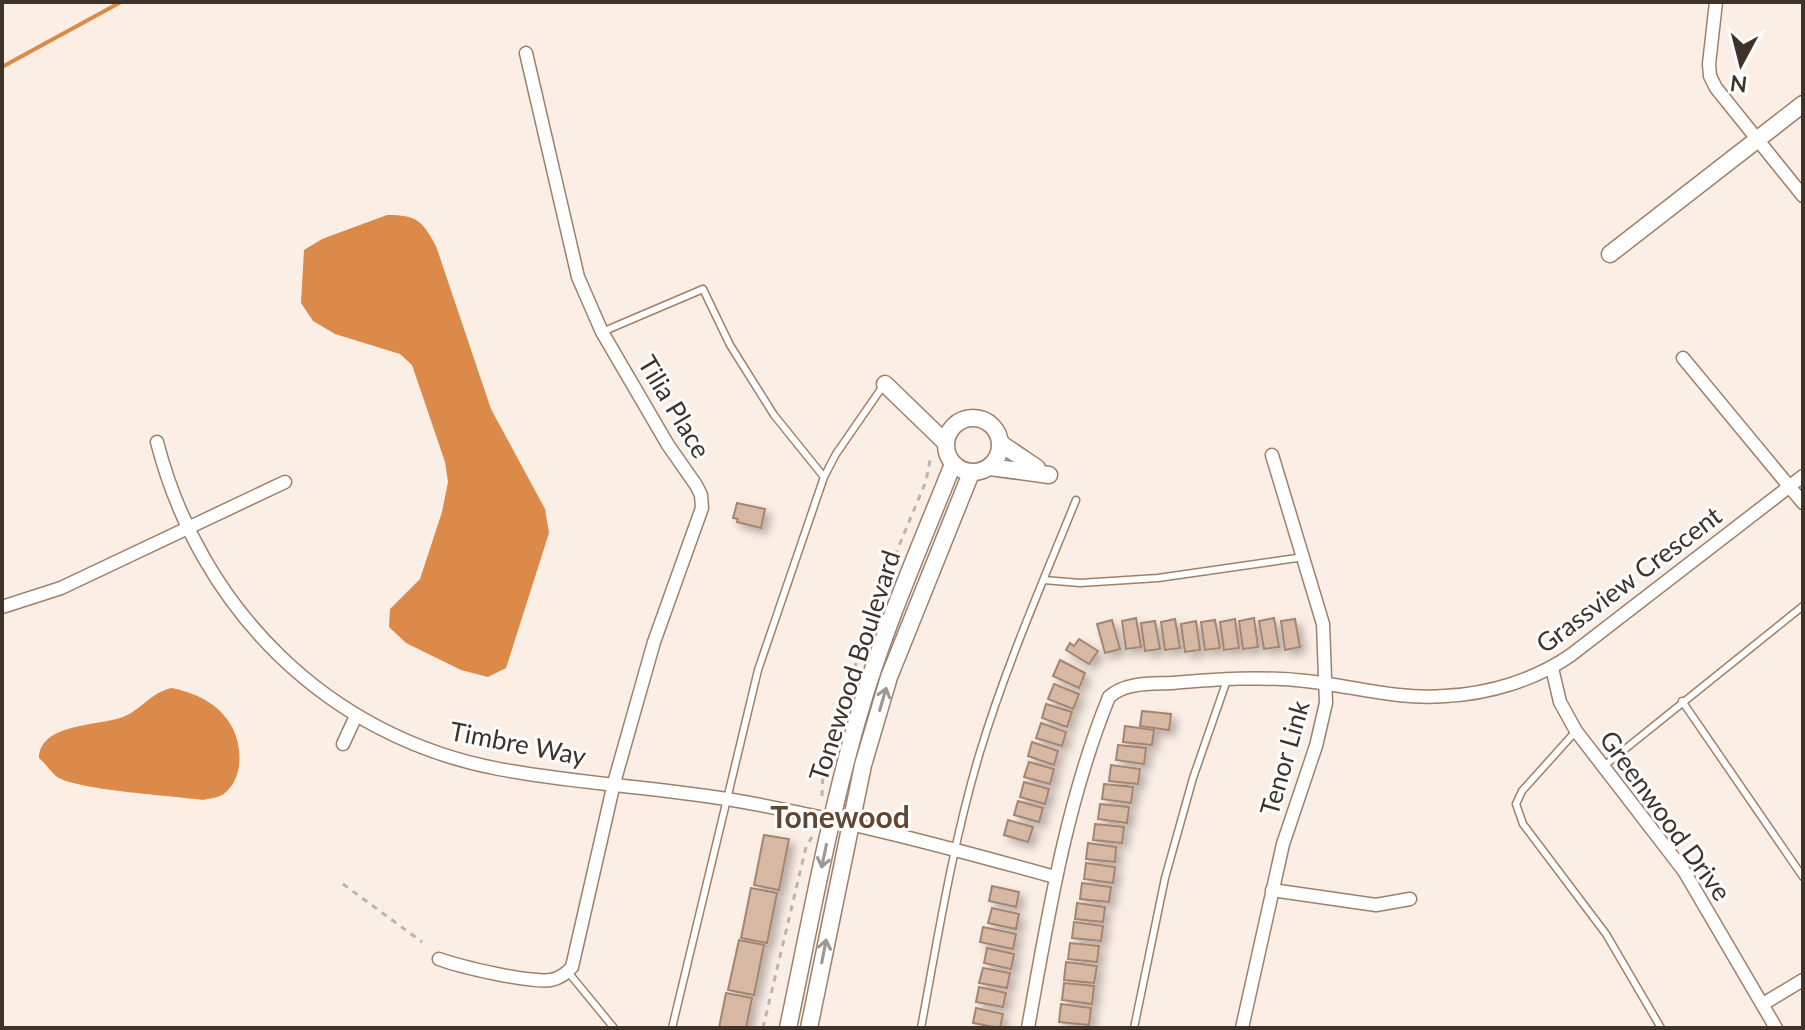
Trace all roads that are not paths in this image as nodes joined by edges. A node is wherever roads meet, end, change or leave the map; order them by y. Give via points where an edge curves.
1 (1716, 2) edge
2 (526, 53) dead end
3 (1803, 104) edge
4 (1757, 138) junction
5 (1803, 196) edge
6 (1610, 254) dead end
7 (602, 332) junction
8 (1683, 358) dead end
9 (885, 384) joint
10 (904, 404) junction
11 (956, 424) junction
12 (157, 442) dead end
13 (946, 443) junction
14 (1000, 443) junction
15 (1272, 455) dead end
16 (953, 464) junction
17 (990, 467) junction
18 (971, 473) junction
19 (1803, 476) edge
20 (824, 477) junction
21 (285, 482) dead end
22 (1790, 486) junction
23 (1076, 500) dead end
24 (1803, 503) edge
25 (187, 528) junction
26 (1304, 557) junction
27 (1044, 580) junction
28 (1803, 606) edge
29 (2, 607) edge
30 (1552, 668) junction
31 (1228, 678) junction
32 (1327, 684) junction
33 (1682, 701) junction
34 (356, 716) junction
35 (1576, 731) junction
36 (343, 744) dead end
37 (1604, 766) junction
38 (614, 783) junction
39 (726, 799) junction
40 (831, 819) junction
41 (849, 823) junction
42 (955, 850) junction
43 (1802, 873) edge
44 (1055, 877) junction
45 (1272, 890) junction
46 (1410, 899) dead end
47 (439, 959) dead end
48 (568, 972) junction
49 (1803, 980) edge
50 (1763, 1004) junction
51 (614, 1028) edge
52 (672, 1028) edge
53 (788, 1028) edge
54 (809, 1028) edge
55 (921, 1028) edge
56 (1028, 1028) edge
57 (1134, 1028) edge
58 (1242, 1028) edge
59 (1661, 1028) edge
60 (1776, 1028) edge

1 - 4 street via 1710,76
2 - 7 street, Tilia Place via 578,277
3 - 4 street
4 - 5 street
4 - 6 street
7 - 20 lane via 703,289 774,415
7 - 38 street, Tilia Place via 696,485 702,508 654,642
8 - 22 street
9 - 10 street
9 - 20 lane
10 - 11 street
10 - 13 street
11 - 13 street
11 - 14 street via 982,420 995,430
12 - 25 street, Timbre Way
13 - 16 street
14 - 17 street
14 - 17 street via 1049,475
15 - 26 street, Tenor Link
16 - 18 street
16 - 40 street, Tonewood Boulevard via 888,625
17 - 18 street
41 -> 18 street, Tonewood Boulevard via 889,677
19 - 22 street, Grassview Crescent
20 - 39 lane via 758,670
21 - 25 street
22 - 24 street
22 - 30 street, Grassview Crescent
23 - 27 lane
25 - 29 street via 61,588
25 - 34 street, Timbre Way via 245,619 296,671
26 - 27 lane via 1158,578
26 - 32 street, Tenor Link via 1323,624
27 - 42 lane via 1002,681
28 - 33 lane
30 - 32 street, Grassview Crescent via 1508,684 1444,697
30 - 35 street, Greenwood Drive via 1560,702
31 - 32 street, Grassview Crescent
31 - 44 street, Grassview Crescent via 1126,687 1109,697
31 - 57 lane via 1168,864
32 - 45 street, Tenor Link via 1322,721
33 - 37 lane
33 - 43 lane
34 - 36 street
34 - 38 street, Timbre Way via 415,744 474,763
35 - 37 street, Greenwood Drive
35 - 59 lane via 1516,804 1523,824 1606,934
37 - 50 street, Greenwood Drive via 1684,871
38 - 39 street, Timbre Way
38 - 48 street, Tilia Place via 578,950
39 - 40 street, Timbre Way
39 - 52 lane
40 - 41 street, Timbre Way
40 -> 53 street, Tonewood Boulevard
41 - 42 street, Timbre Way
54 -> 41 street, Tonewood Boulevard
42 - 44 street, Timbre Way
42 - 55 lane
44 - 56 street, Grassview Crescent
45 - 46 street via 1376,905
45 - 58 street, Tenor Link
47 - 48 street via 468,969 544,980
48 - 51 lane
49 - 50 street
50 - 60 street, Greenwood Drive

